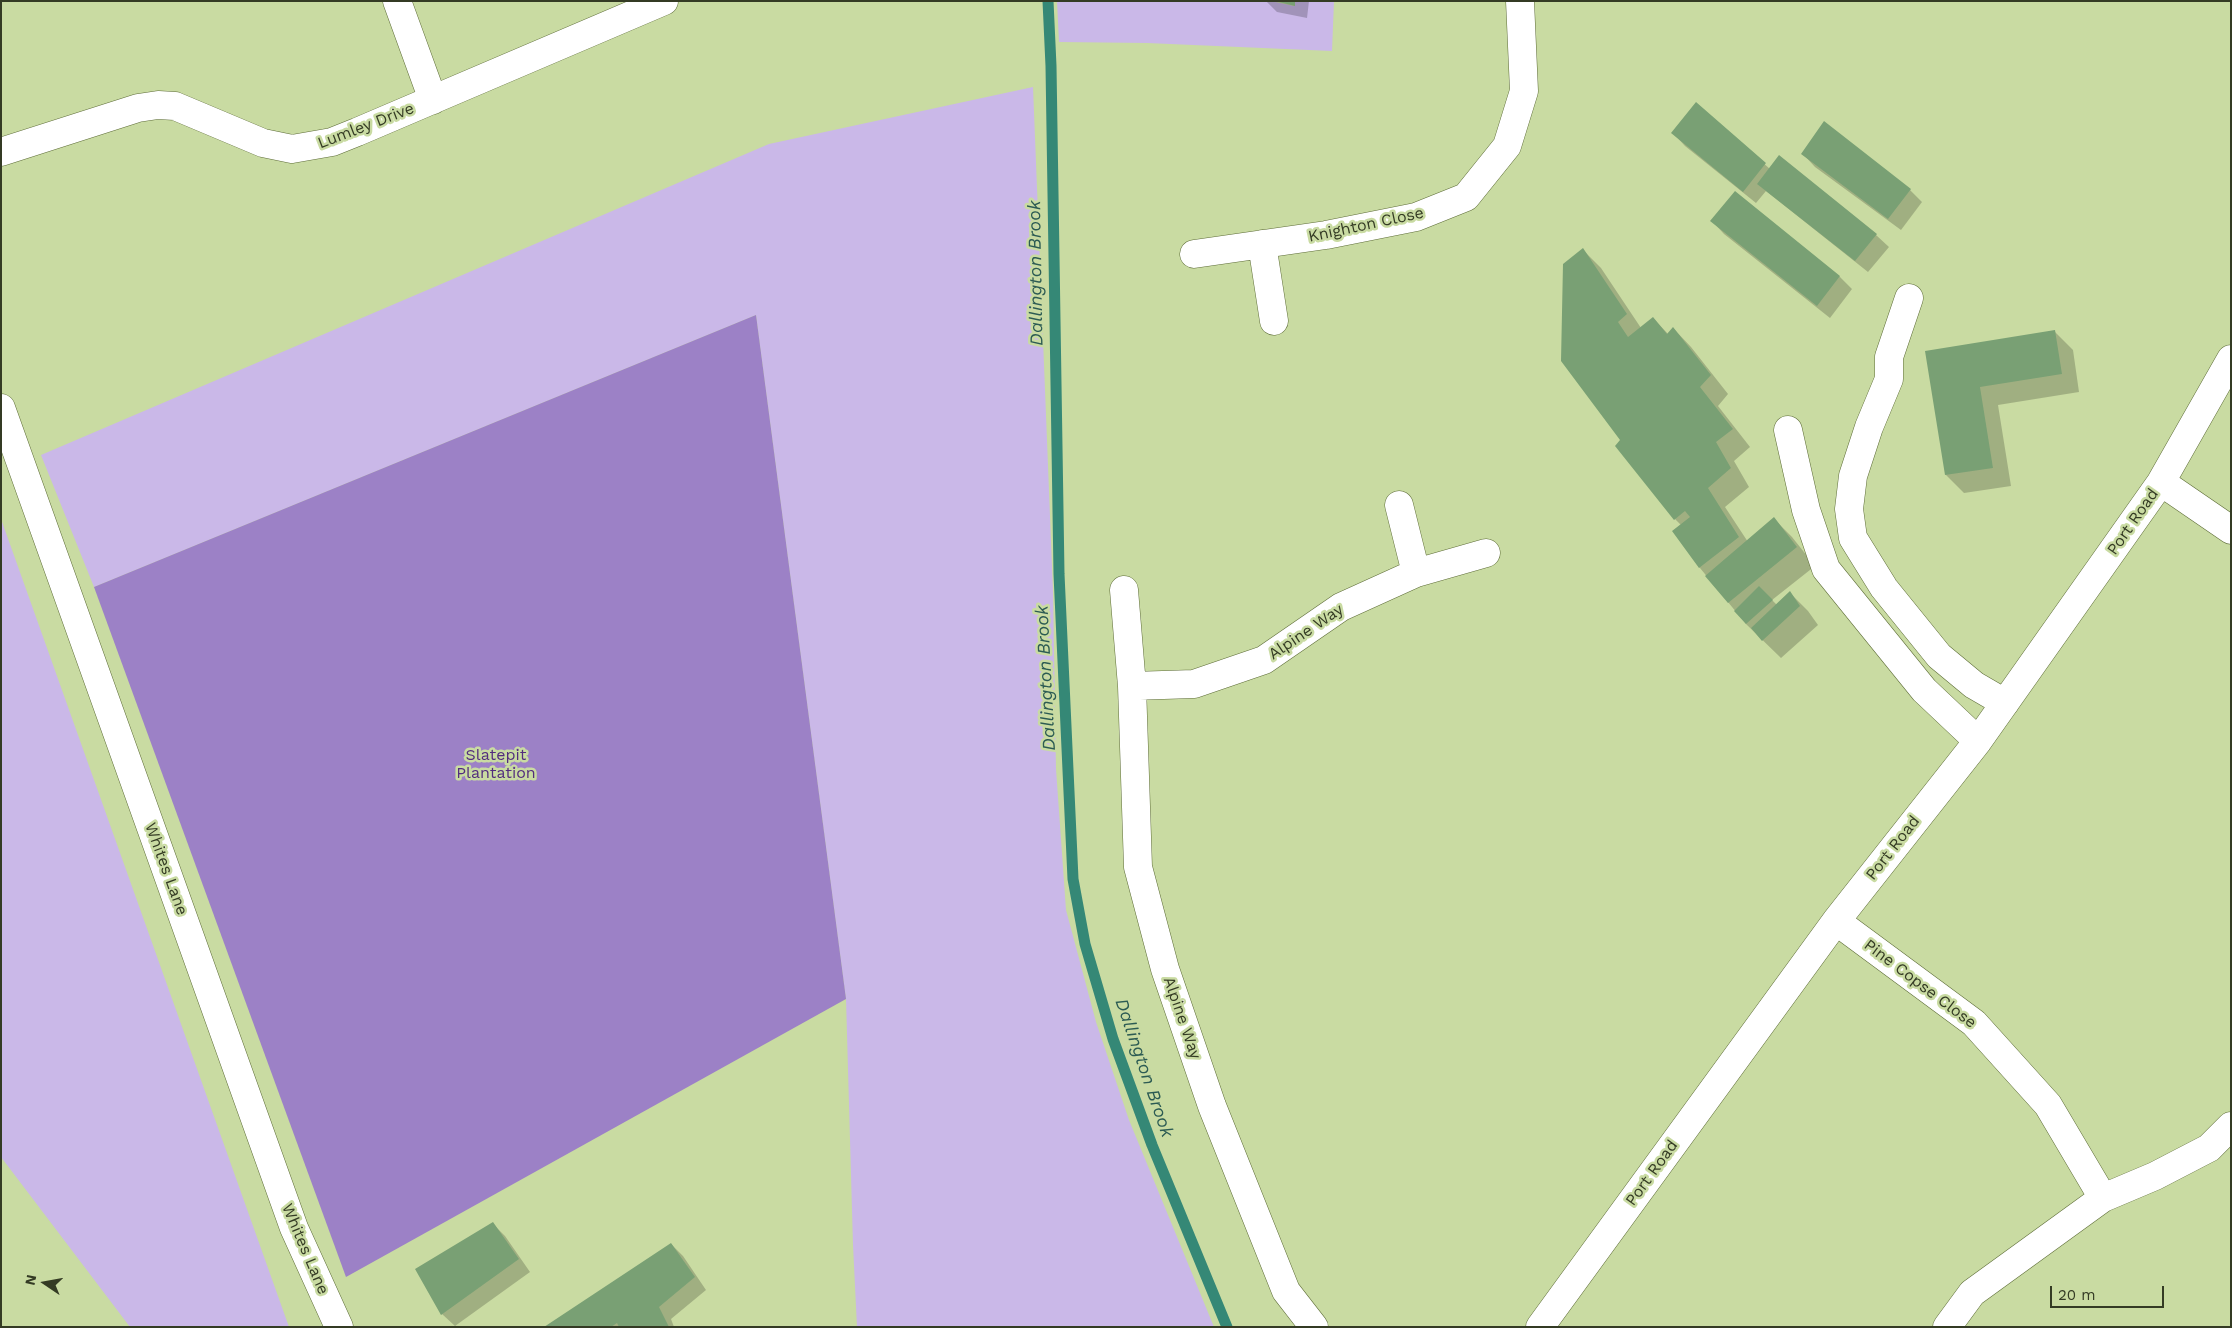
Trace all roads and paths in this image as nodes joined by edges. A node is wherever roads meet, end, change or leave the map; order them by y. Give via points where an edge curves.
1 (397, 1) edge
2 (664, 1) edge
3 (1520, 1) edge
4 (433, 100) junction
5 (1, 152) edge
6 (1262, 244) junction
7 (1194, 254) dead end
8 (1909, 298) dead end
9 (1274, 322) dead end
10 (2231, 359) edge
11 (1, 408) edge
12 (1788, 430) dead end
13 (2161, 482) junction
14 (1399, 505) dead end
15 (2231, 530) edge
16 (1486, 553) dead end
17 (1416, 573) junction
18 (1124, 590) dead end
19 (1132, 686) junction
20 (2005, 703) junction
21 (1978, 741) junction
22 (1836, 921) junction
23 (2231, 1126) edge
24 (2103, 1198) junction
25 (339, 1327) edge
26 (1314, 1327) edge
27 (1540, 1327) edge
28 (1947, 1327) edge

1 - 4 street
2 - 4 street, Lumley Drive
3 - 6 street, Knighton Close via 1524,91 1507,146 1466,197 1416,217
4 - 5 street, Lumley Drive via 310,148 292,150 263,143 175,106 158,105 138,108
6 - 7 street, Knighton Close
6 - 9 street
8 - 20 street via 1889,357 1889,379 1853,476 1849,509 1854,538 1884,588 1939,656 1974,685
10 - 13 street, Port Road
11 - 25 street, Whites Lane via 294,1228
12 - 21 street via 1806,510 1826,569 1924,690
13 - 15 street
13 - 20 street, Port Road
14 - 17 street
16 - 17 street, Alpine Way
17 - 19 street, Alpine Way via 1341,607 1264,660 1194,684
18 - 19 street, Alpine Way
19 - 26 street, Alpine Way via 1138,867 1165,969 1212,1106 1286,1291
20 - 21 street, Port Road
21 - 22 street, Port Road
22 - 24 street, Pine Copse Close via 1974,1023 2048,1105
22 - 27 street, Port Road
23 - 24 street via 2209,1148
24 - 28 street via 1972,1293

